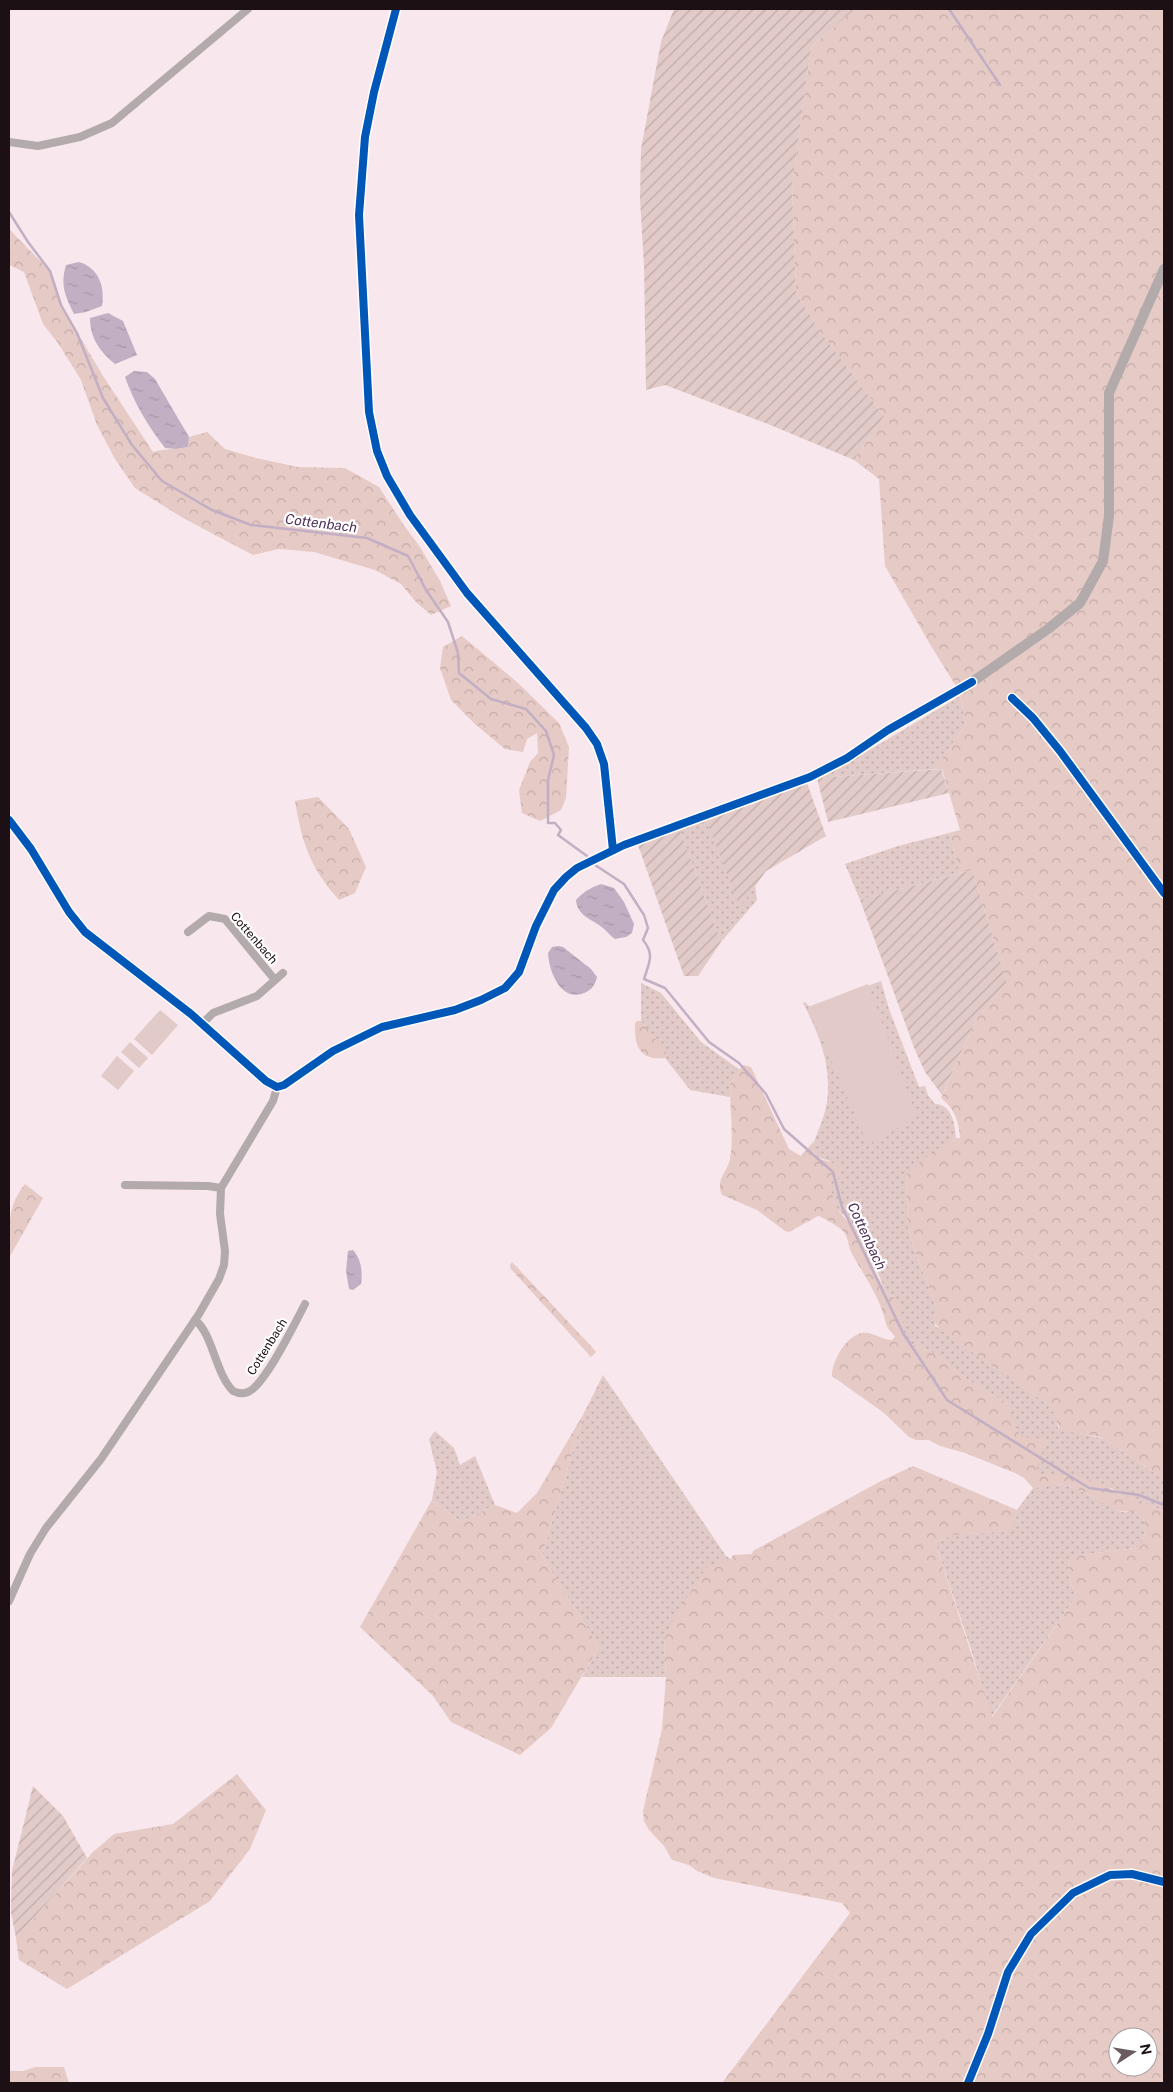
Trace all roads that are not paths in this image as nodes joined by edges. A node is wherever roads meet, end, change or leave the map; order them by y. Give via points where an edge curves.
1 (248, 9) edge
2 (396, 9) edge
3 (9, 142) edge
4 (1164, 269) edge
5 (9, 820) edge
6 (613, 850) junction
7 (188, 932) dead end
8 (283, 973) dead end
9 (275, 980) junction
10 (202, 1024) junction
11 (277, 1087) junction
12 (125, 1185) dead end
13 (221, 1188) junction
14 (305, 1304) dead end
15 (195, 1320) junction
16 (9, 1601) edge

1 - 3 street via 112,123 80,137 38,146
2 - 6 street via 365,137 359,215 369,412 377,451 387,476 410,515 467,593 597,744 604,764
4 - 6 street via 1109,393 1109,516 1103,561 1080,602 1048,629 972,682 888,730 847,758 810,777
5 - 10 street via 85,932
6 - 11 street via 577,868 560,883 536,926 519,972 505,988 455,1010 382,1027 333,1051
7 - 9 street, Cottenbach via 209,916 225,919
8 - 9 street, Cottenbach
9 - 10 street, Cottenbach via 257,996 213,1013
10 - 11 street
11 - 13 street via 273,1101
12 - 13 street
13 - 15 street via 224,1266 220,1279
14 - 15 street, Cottenbach via 277,1356 253,1389 244,1393 233,1391 226,1384 204,1331
15 - 16 street via 101,1459 46,1528 30,1554

